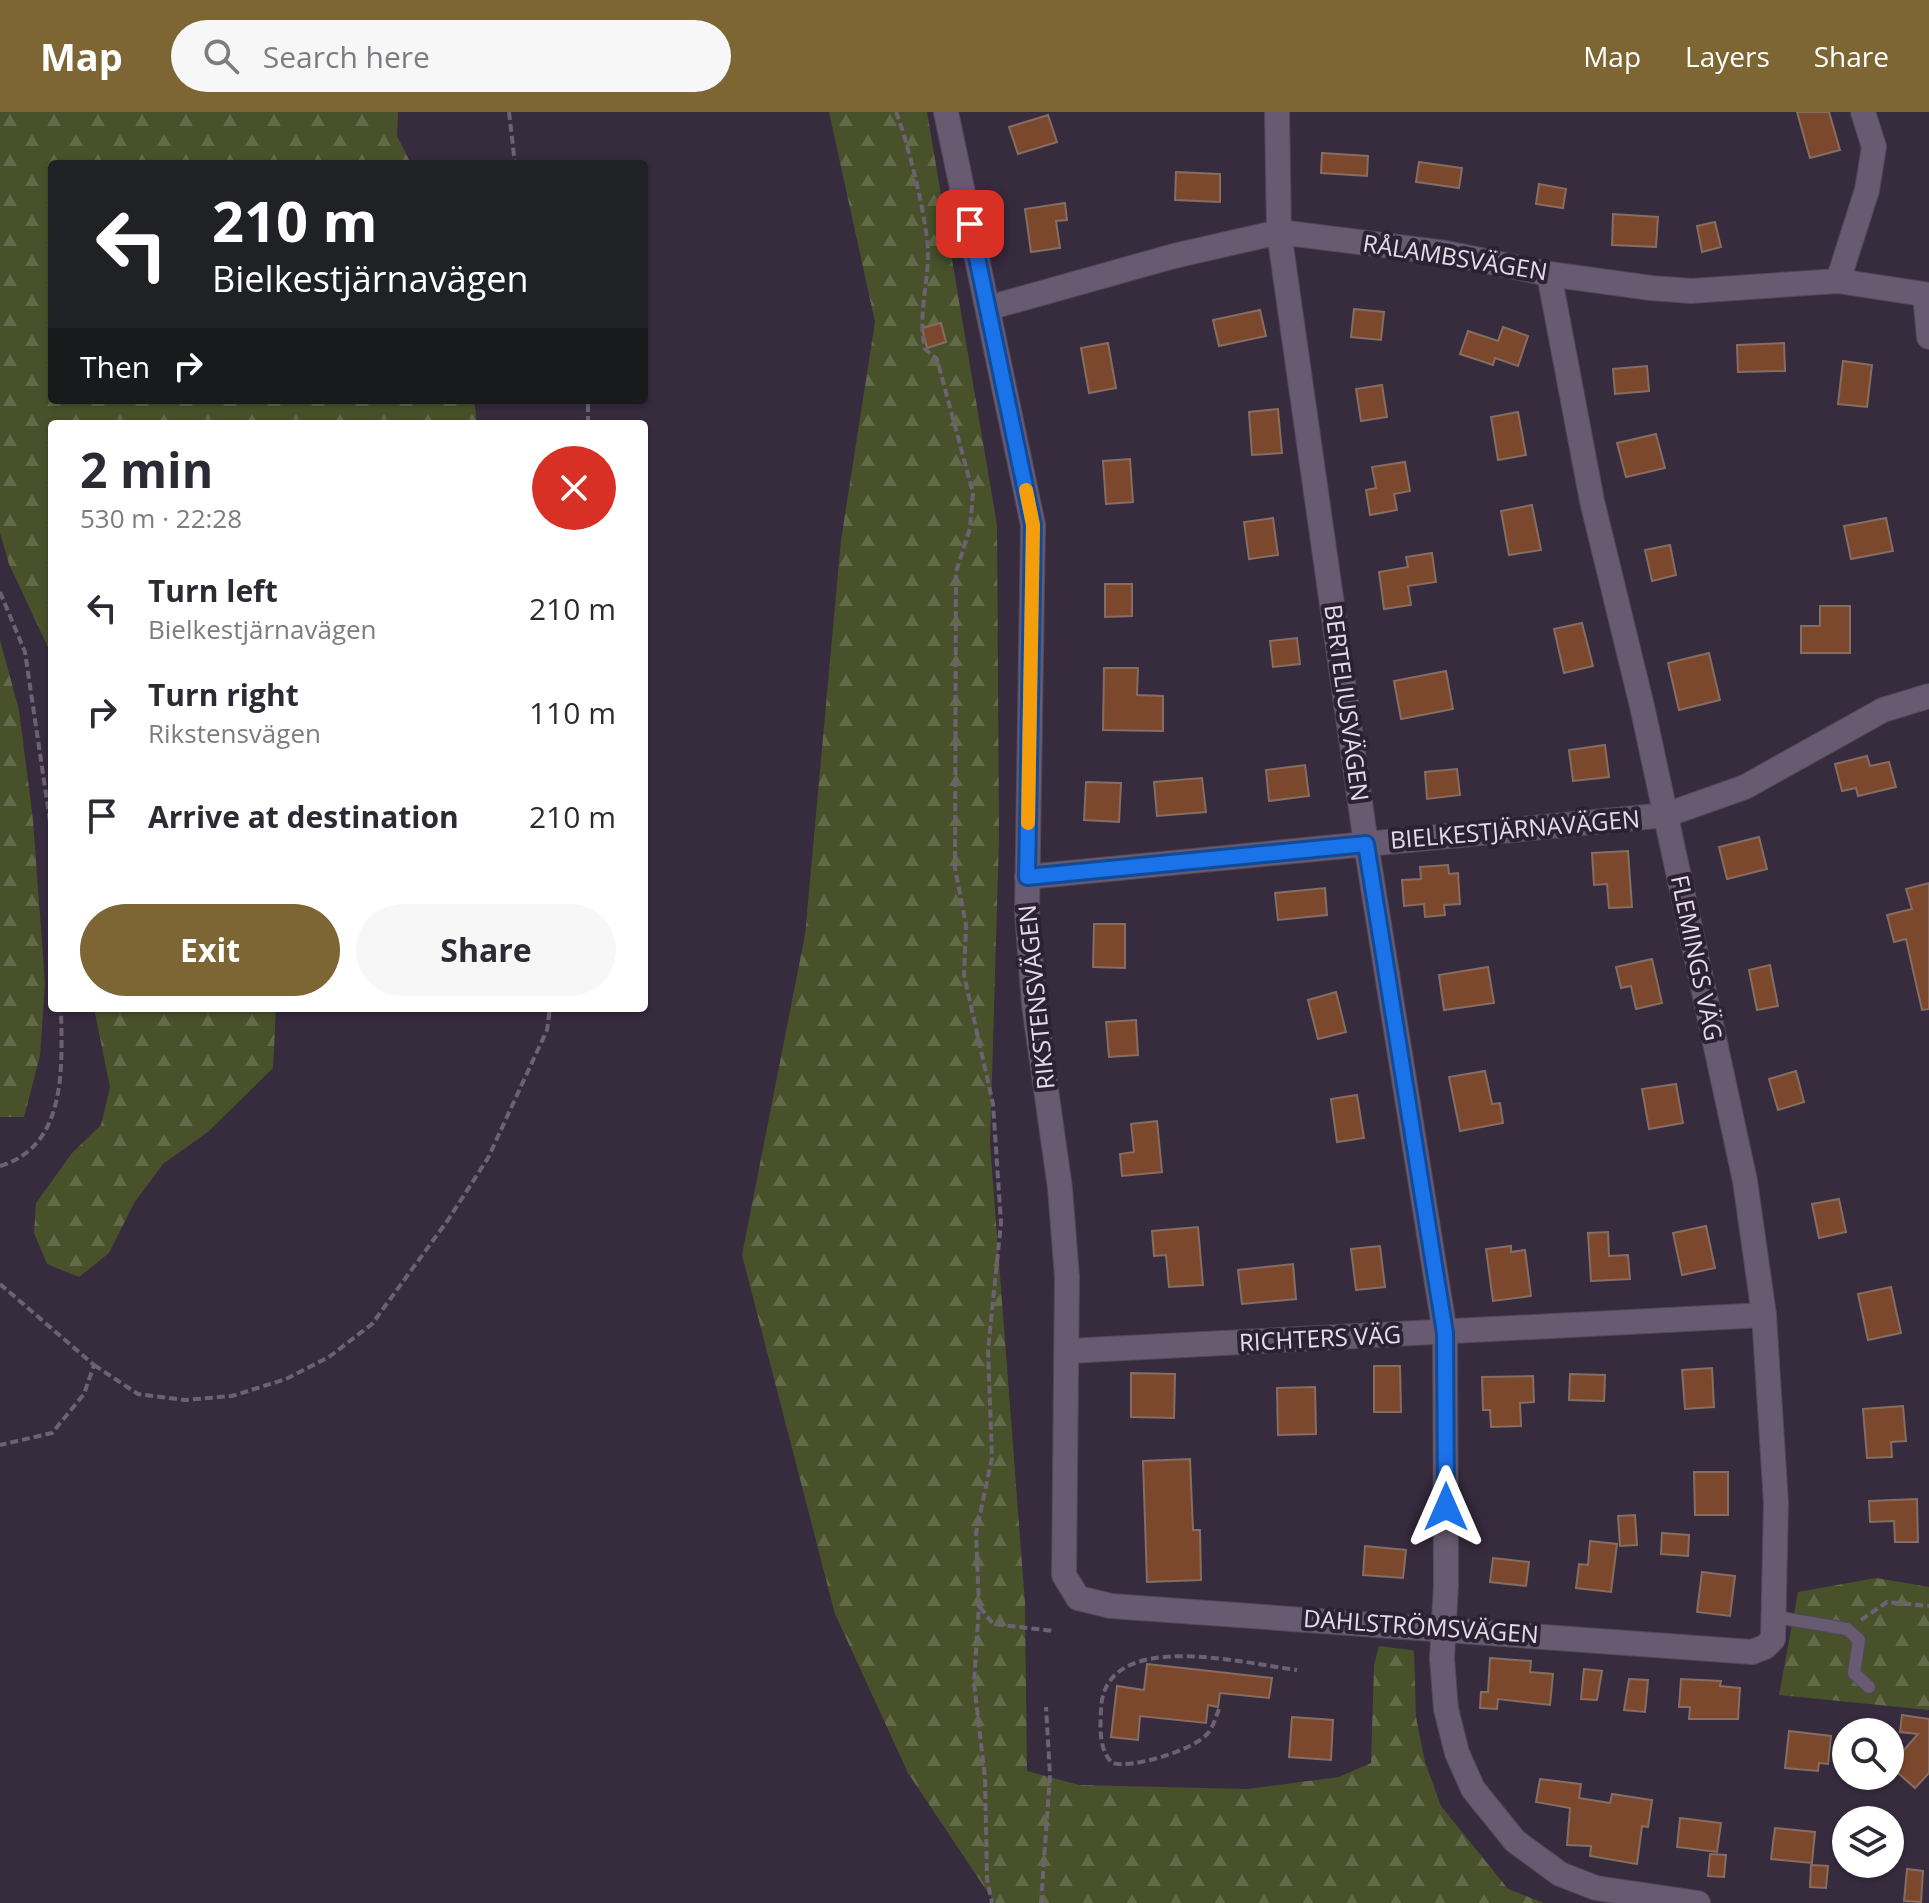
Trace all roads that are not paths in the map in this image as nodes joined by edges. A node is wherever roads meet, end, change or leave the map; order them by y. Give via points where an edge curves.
1 (946, 112) edge
2 (1277, 112) edge
3 (1863, 112) edge
4 (1279, 232) junction
5 (1549, 274) junction
6 (1838, 281) junction
7 (1927, 295) edge
8 (988, 308) junction
9 (1929, 337) edge
10 (1929, 696) edge
11 (1666, 815) junction
12 (1366, 844) junction
13 (1027, 877) junction
14 (1764, 1315) junction
15 (1445, 1333) junction
16 (1068, 1351) junction
17 (1078, 1598) joint
18 (1776, 1617) junction
19 (1443, 1629) junction
20 (1765, 1647) joint
21 (1869, 1687) dead end
22 (1685, 1902) edge

1 - 8 street, RIKSTENSVÄGEN
2 - 4 street, BERTELIUSVÄGEN
3 - 6 street via 1874,147 1867,190
4 - 5 street, RÅLAMBSVÄGEN via 1446,253
4 - 8 street, RÅLAMBSVÄGEN
4 - 12 street, BERTELIUSVÄGEN
5 - 6 street, RÅLAMBSVÄGEN via 1691,291
5 - 11 street, FLEMINGS VÄG via 1592,501
6 - 7 street, RÅLAMBSVÄGEN
7 - 9 street
8 - 13 street, RIKSTENSVÄGEN via 1033,525
10 - 11 street, BIELKESTJÄRNAVÄGEN via 1883,710 1745,787
11 - 12 street, BIELKESTJÄRNAVÄGEN
11 - 14 street, FLEMINGS VÄG via 1745,1181
12 - 13 street, BIELKESTJÄRNAVÄGEN
12 - 15 street, BERTELIUSVÄGEN
13 - 16 street, RIKSTENSVÄGEN via 1034,1005 1062,1218
14 - 15 street, RICHTERS VÄG
14 - 18 street, FLEMINGS VÄG via 1776,1503
15 - 16 street, RICHTERS VÄG
15 - 19 street, BERTELIUSVÄGEN
16 - 17 street, RIKSTENSVÄGEN via 1064,1575
17 - 19 street, DAHLSTRÖMSVÄGEN via 1111,1606
18 - 20 street, FLEMINGS VÄG via 1773,1639
18 - 21 lane via 1847,1629 1859,1640 1854,1673
19 - 20 street, DAHLSTRÖMSVÄGEN via 1752,1652
19 - 22 street, BERTELIUSVÄGEN via 1446,1709 1457,1753 1473,1789 1515,1841 1560,1874 1596,1888

